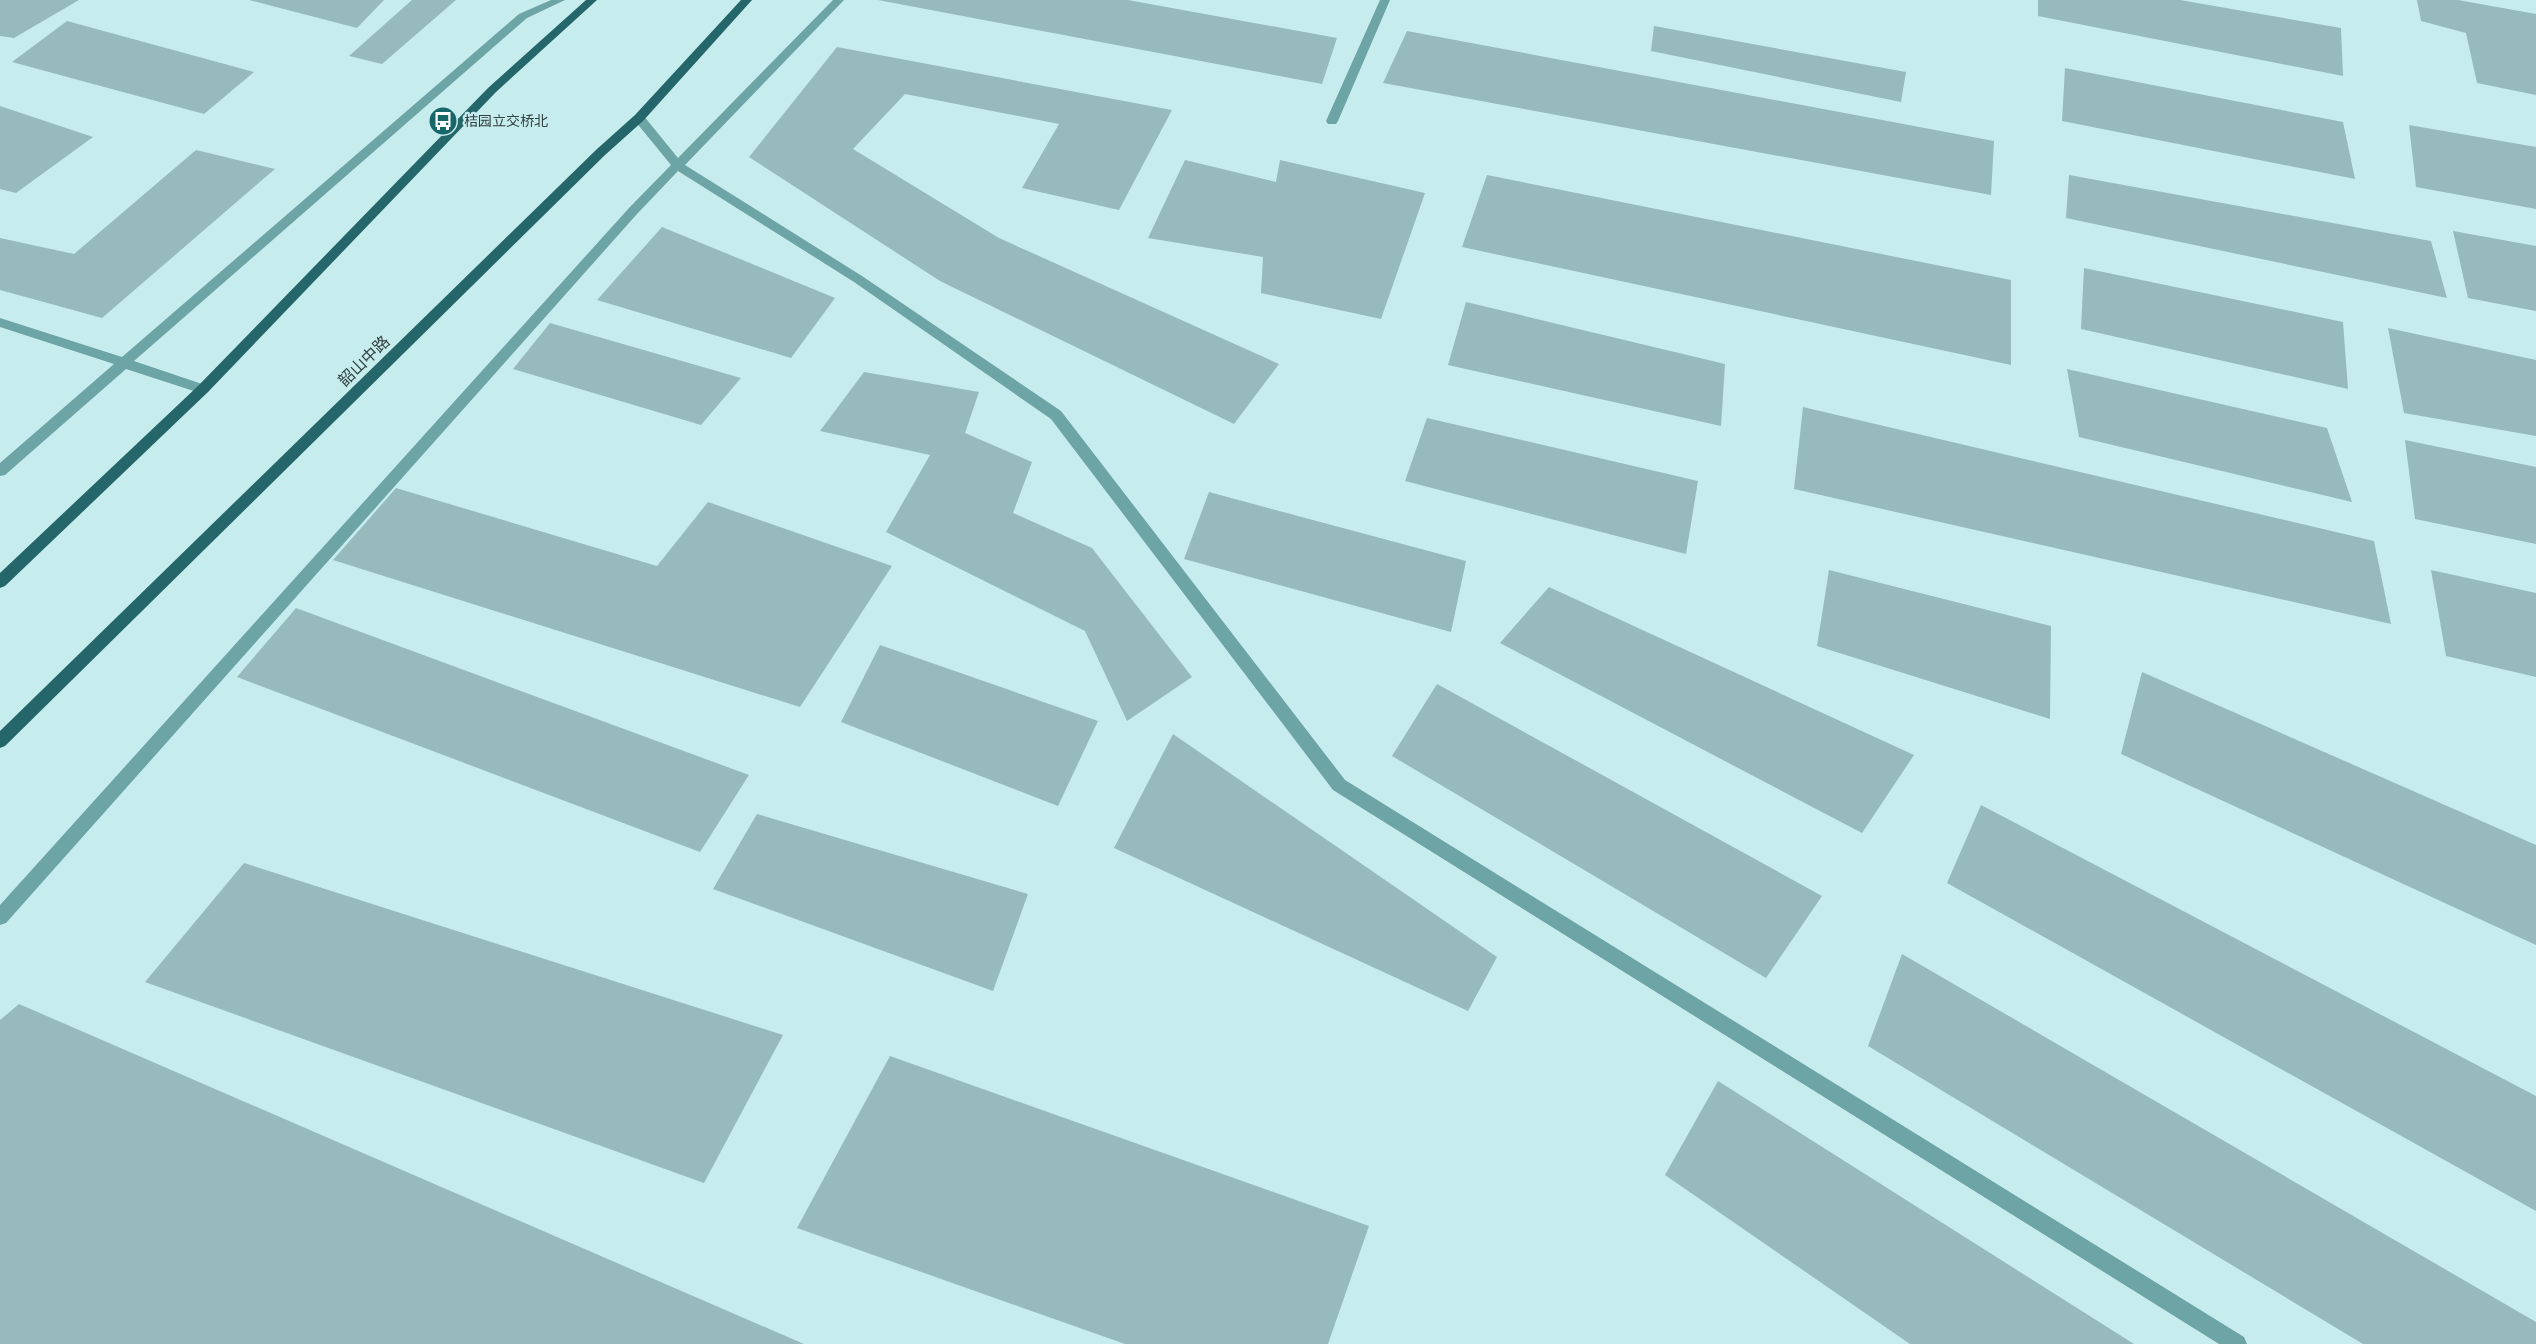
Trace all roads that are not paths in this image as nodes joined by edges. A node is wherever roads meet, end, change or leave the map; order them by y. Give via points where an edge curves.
1 (542, 0) edge
2 (560, 0) edge
3 (592, 0) edge
4 (747, 0) edge
5 (839, 0) edge
6 (1385, 0) edge
7 (523, 16) junction
8 (639, 118) junction
9 (1332, 121) dead end
10 (678, 166) junction
11 (0, 322) edge
12 (123, 363) junction
13 (203, 389) junction
14 (0, 471) edge
15 (0, 582) edge
16 (0, 741) edge
17 (0, 917) edge
18 (2237, 1344) edge

1 - 7 street
2 - 7 street
3 - 13 main road via 492,90
4 - 8 main road, 韶山中路
5 - 10 street
6 - 9 street
7 - 12 street
8 - 10 street
8 - 16 main road, 韶山中路
10 - 17 street via 633,211
10 - 18 street via 858,279 1056,415 1339,785
11 - 12 street
12 - 13 street
12 - 14 street
13 - 15 main road

